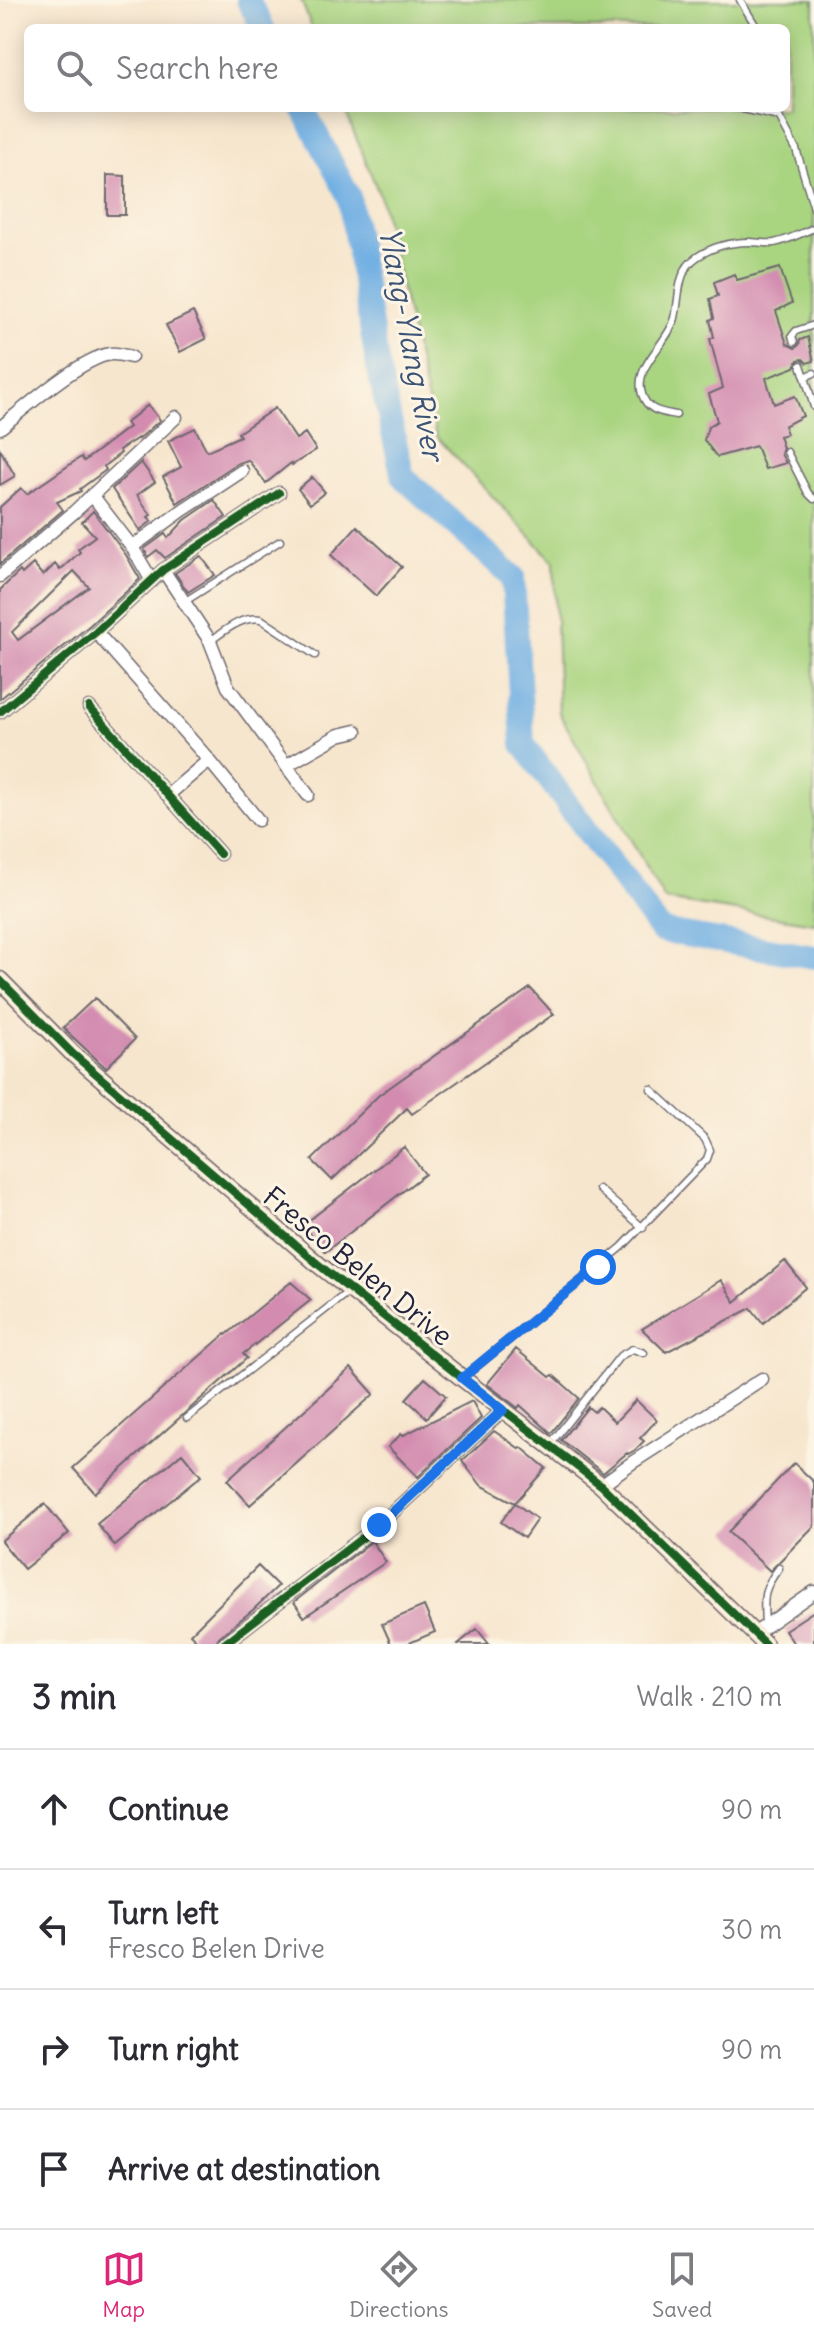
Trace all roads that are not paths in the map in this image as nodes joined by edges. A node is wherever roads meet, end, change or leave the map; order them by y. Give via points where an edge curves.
1 (740, 0) edge
2 (755, 24) edge
3 (756, 112) edge
4 (778, 112) edge
5 (779, 117) junction
6 (814, 208) edge
7 (814, 228) edge
8 (814, 325) edge
9 (794, 342) dead end
10 (131, 357) dead end
11 (801, 365) dead end
12 (814, 373) edge
13 (805, 377) junction
14 (813, 403) edge
15 (676, 415) dead end
16 (176, 417) dead end
17 (0, 428) edge
18 (787, 452) dead end
19 (242, 471) dead end
20 (279, 493) dead end
21 (92, 495) junction
22 (814, 499) edge
23 (280, 541) dead end
24 (132, 547) junction
25 (163, 570) junction
26 (0, 576) edge
27 (152, 581) junction
28 (184, 602) junction
29 (96, 632) junction
30 (210, 641) junction
31 (315, 655) dead end
32 (89, 707) dead end
33 (0, 712) edge
34 (356, 731) dead end
35 (209, 760) junction
36 (287, 765) junction
37 (168, 795) junction
38 (308, 795) dead end
39 (258, 820) dead end
40 (220, 854) dead end
41 (0, 980) edge
42 (651, 1089) dead end
43 (599, 1189) dead end
44 (643, 1228) junction
45 (351, 1290) junction
46 (644, 1353) dead end
47 (462, 1378) junction
48 (762, 1379) dead end
49 (503, 1410) junction
50 (187, 1418) dead end
51 (548, 1446) junction
52 (601, 1485) junction
53 (779, 1568) dead end
54 (814, 1592) edge
55 (761, 1635) edge
56 (224, 1644) edge

1 - 2 lane
3 - 5 lane
4 - 5 lane
5 - 6 lane via 791,136
7 - 15 lane via 772,243 728,244 689,263 669,333 640,382 652,409
8 - 9 lane via 796,331
10 - 17 street via 107,354 94,360
11 - 13 lane
12 - 13 lane
13 - 14 lane
16 - 21 street
18 - 22 lane
19 - 24 street
20 - 25 street
21 - 24 street
21 - 26 street
23 - 28 lane
24 - 27 street
25 - 27 street
25 - 28 street
27 - 29 street
28 - 30 street
29 - 33 street
29 - 35 street
30 - 31 lane via 240,621 261,619
30 - 36 street via 228,687
32 - 37 street
34 - 36 street via 329,739
35 - 37 street
35 - 39 street
36 - 38 street
37 - 40 street
41 - 45 street, Fresco Belen Drive via 73,1054
42 - 44 lane via 705,1139 710,1150
43 - 44 lane
44 - 47 lane
45 - 47 street, Fresco Belen Drive
45 - 50 lane
46 - 51 lane via 633,1349 620,1356
47 - 49 street, Fresco Belen Drive
48 - 52 street
49 - 51 street, Fresco Belen Drive
49 - 56 street via 379,1525
51 - 52 street, Fresco Belen Drive
52 - 55 street, Fresco Belen Drive
53 - 55 lane via 767,1585
54 - 55 street

